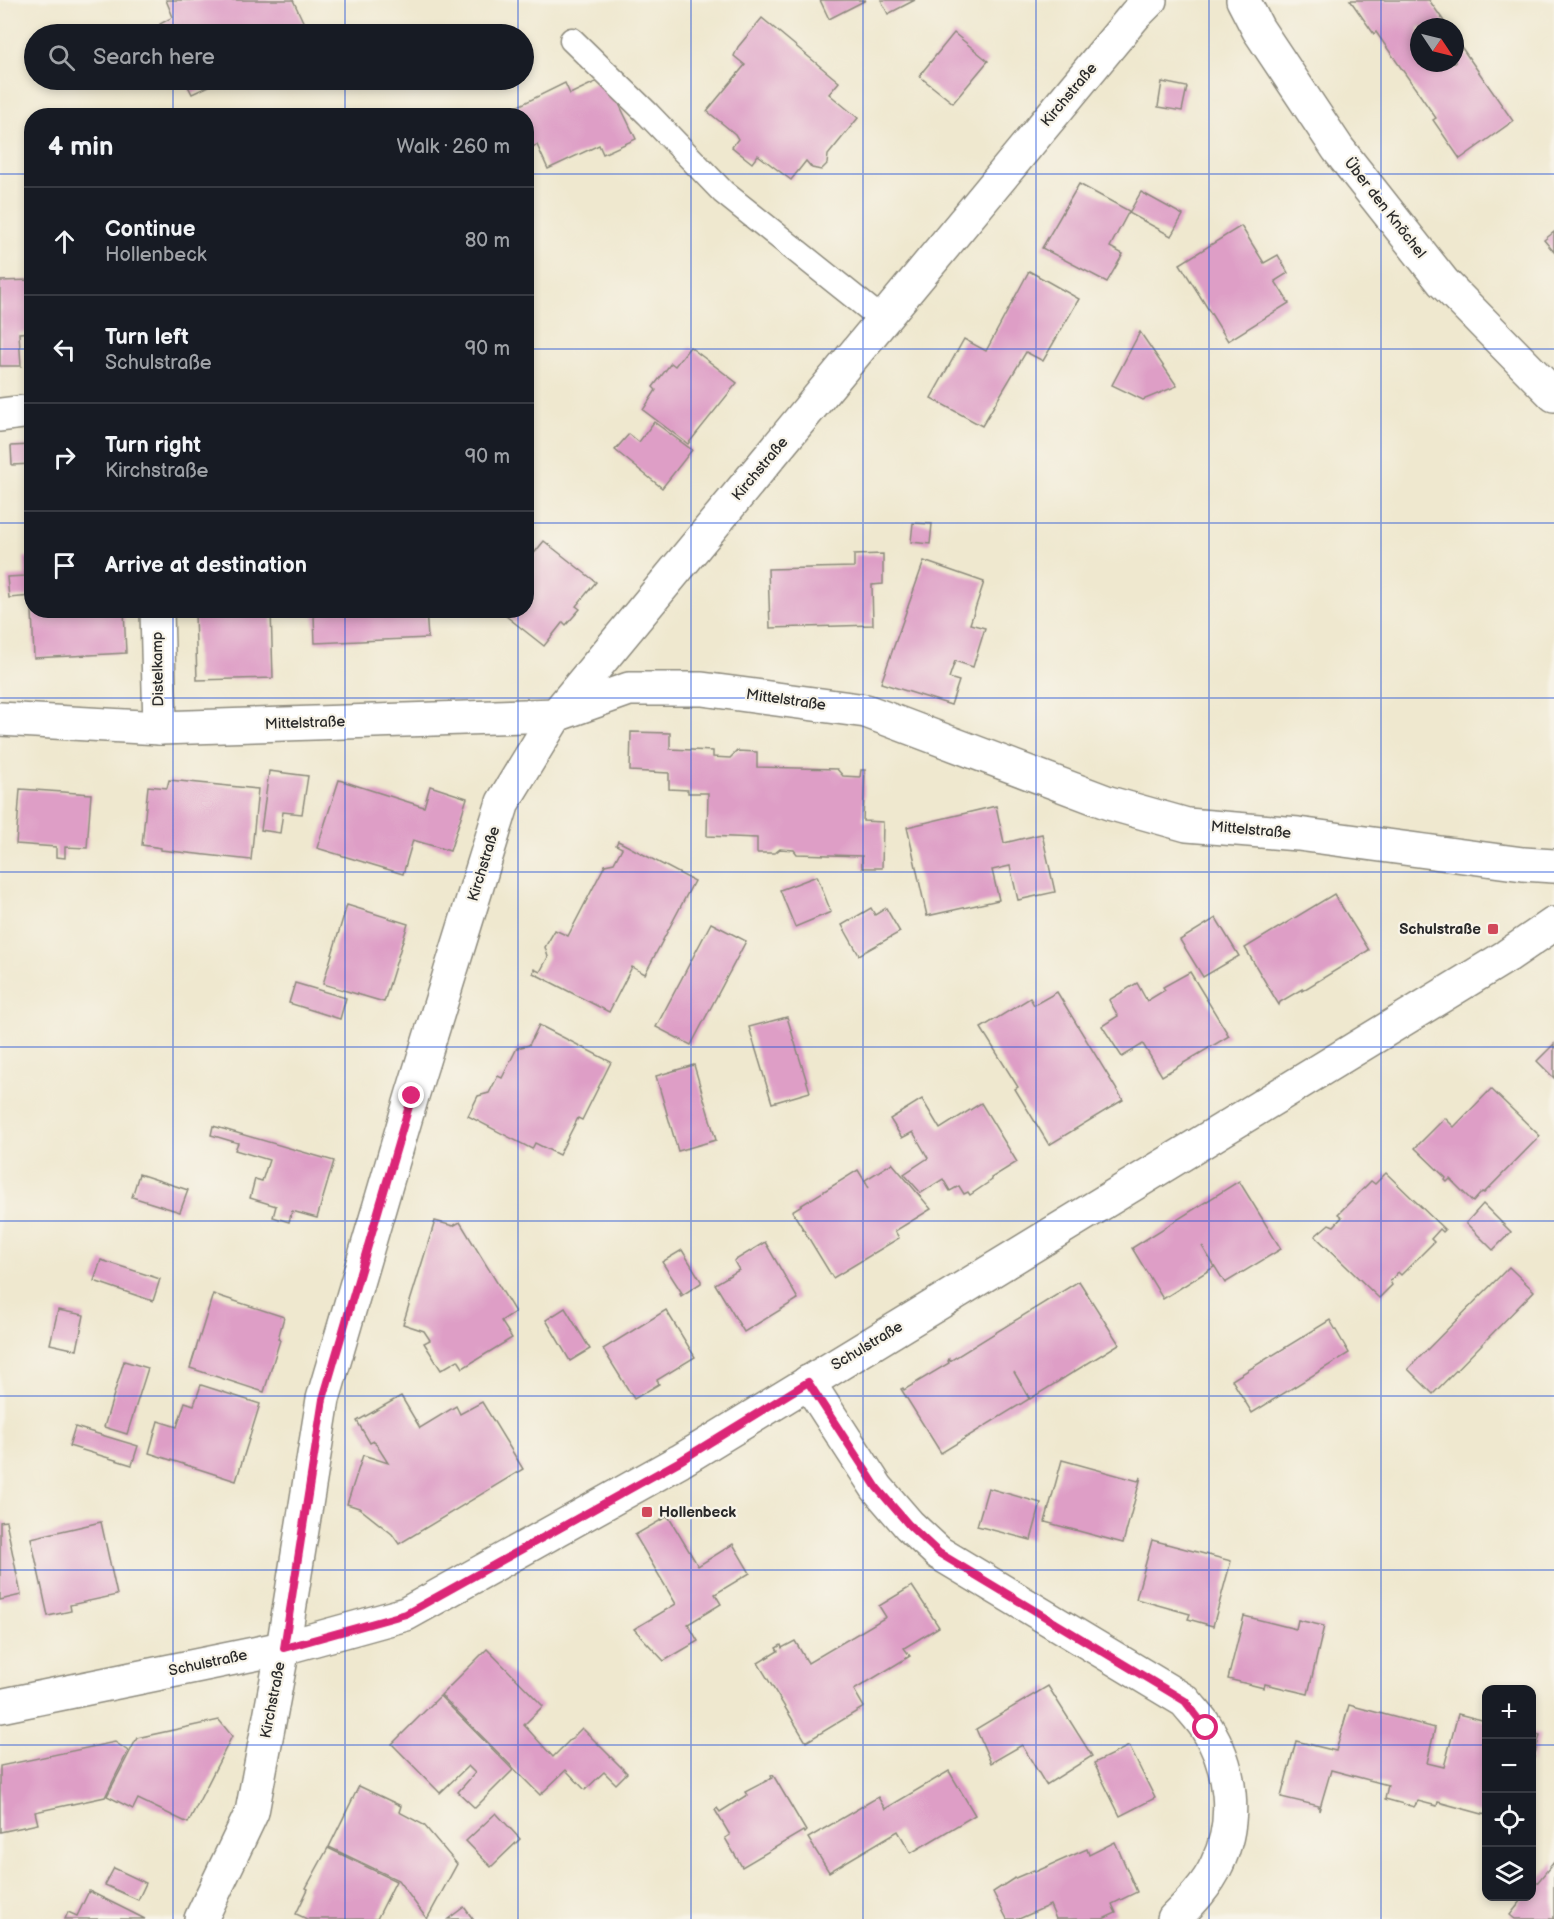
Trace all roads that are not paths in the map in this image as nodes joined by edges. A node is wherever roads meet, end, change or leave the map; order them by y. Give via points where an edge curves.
1 (1150, 0) edge
2 (1243, 0) edge
3 (572, 40) dead end
4 (883, 320) junction
5 (1554, 395) edge
6 (24, 412) edge
7 (0, 415) edge
8 (157, 618) edge
9 (556, 715) junction
10 (0, 719) edge
11 (160, 728) junction
12 (1554, 866) edge
13 (1554, 924) edge
14 (808, 1382) junction
15 (284, 1648) junction
16 (0, 1706) edge
17 (201, 1919) edge
18 (1174, 1919) edge

1 - 4 street, Kirchstraße
2 - 5 street, Über den Knöchel via 1338,149 1443,282
3 - 4 lane via 723,192
4 - 9 street, Kirchstraße
6 - 7 street
8 - 11 street, Distelkamp
9 - 11 street, Mittelstraße
9 - 12 street, Mittelstraße via 629,688 702,688 866,711 1109,803 1187,825 1298,834
9 - 15 street, Kirchstraße via 503,802 323,1399
10 - 11 street, Mittelstraße
13 - 14 street, Schulstraße
14 - 15 street, Schulstraße via 680,1461 406,1614
14 - 18 street via 877,1488 939,1553 1185,1701 1206,1728 1221,1759 1230,1792 1228,1832 1217,1865
15 - 16 street, Schulstraße
15 - 17 street, Kirchstraße via 252,1812

